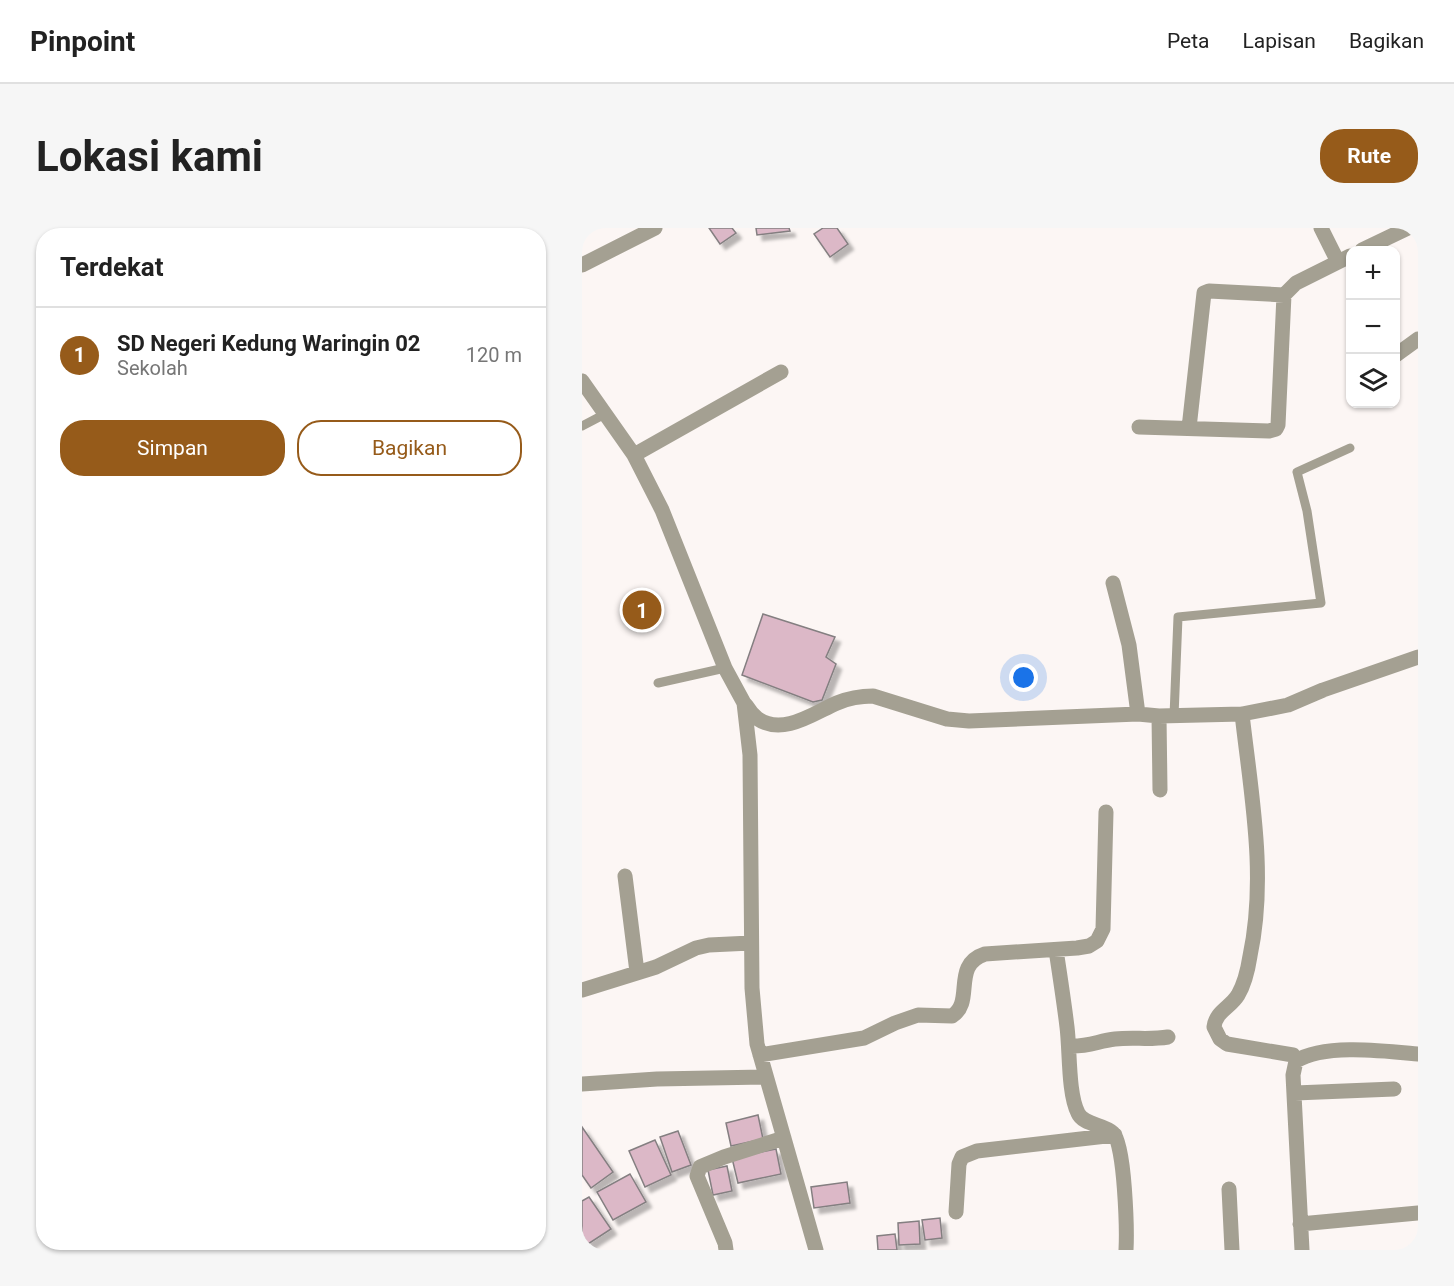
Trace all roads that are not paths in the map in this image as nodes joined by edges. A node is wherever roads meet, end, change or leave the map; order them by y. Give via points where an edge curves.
1 (655, 228) edge
2 (1321, 228) edge
3 (1408, 228) edge
4 (1370, 246) edge
5 (1344, 259) edge
6 (582, 265) edge
7 (1284, 295) junction
8 (1418, 339) edge
9 (1396, 354) edge
10 (781, 372) dead end
11 (582, 381) edge
12 (605, 414) junction
13 (582, 426) edge
14 (1139, 427) dead end
15 (1190, 428) junction
16 (1350, 448) dead end
17 (634, 455) junction
18 (1113, 583) dead end
19 (1418, 657) edge
20 (725, 668) junction
21 (658, 683) dead end
22 (744, 703) junction
23 (1138, 714) junction
24 (1242, 714) junction
25 (1167, 716) junction
26 (1160, 790) dead end
27 (1106, 812) dead end
28 (625, 876) dead end
29 (751, 943) junction
30 (1056, 950) junction
31 (637, 972) junction
32 (582, 990) edge
33 (1168, 1037) dead end
34 (1069, 1046) junction
35 (1418, 1054) edge
36 (760, 1055) junction
37 (1296, 1061) junction
38 (765, 1077) junction
39 (582, 1084) edge
40 (1394, 1089) dead end
41 (1295, 1093) junction
42 (1115, 1135) junction
43 (783, 1138) junction
44 (1229, 1189) dead end
45 (956, 1212) dead end
46 (1418, 1213) edge
47 (1300, 1224) junction
48 (726, 1250) edge
49 (816, 1250) edge
50 (1126, 1250) edge
51 (1232, 1250) edge
52 (1302, 1250) edge

1 - 6 street
2 - 5 street
3 - 4 street
5 - 7 street via 1296,283
7 - 15 street via 1204,292
7 - 15 street via 1276,429
8 - 9 street
10 - 17 street
11 - 12 street
12 - 13 lane
12 - 17 street
14 - 15 street
16 - 25 lane via 1297,472 1321,603 1178,617
17 - 20 street via 662,510
18 - 23 street via 1130,645
19 - 24 street via 1288,705
20 - 21 lane
20 - 22 street
22 - 23 street via 757,718 774,725 792,723 863,696 947,719 969,721
22 - 29 street via 750,754
23 - 25 street
24 - 25 street
24 - 37 street via 1257,848 1257,920 1246,976 1237,997 1217,1015 1214,1027 1227,1044 1293,1055
25 - 26 street
27 - 30 street via 1101,936 1089,946
28 - 31 street
29 - 31 street via 696,948
29 - 36 street
30 - 34 street
30 - 36 street via 976,957 969,964 961,1005 952,1017 918,1015 864,1038
31 - 32 street
33 - 34 street
34 - 42 street via 1079,1116
35 - 37 street via 1364,1049 1314,1054
36 - 38 street
37 - 41 street
38 - 39 street
38 - 43 street
40 - 41 street
41 - 47 street
42 - 45 street via 968,1153 959,1164
42 - 50 street via 1125,1208
43 - 48 street via 700,1167 697,1176
43 - 49 street
44 - 51 street
46 - 47 street
47 - 52 street

